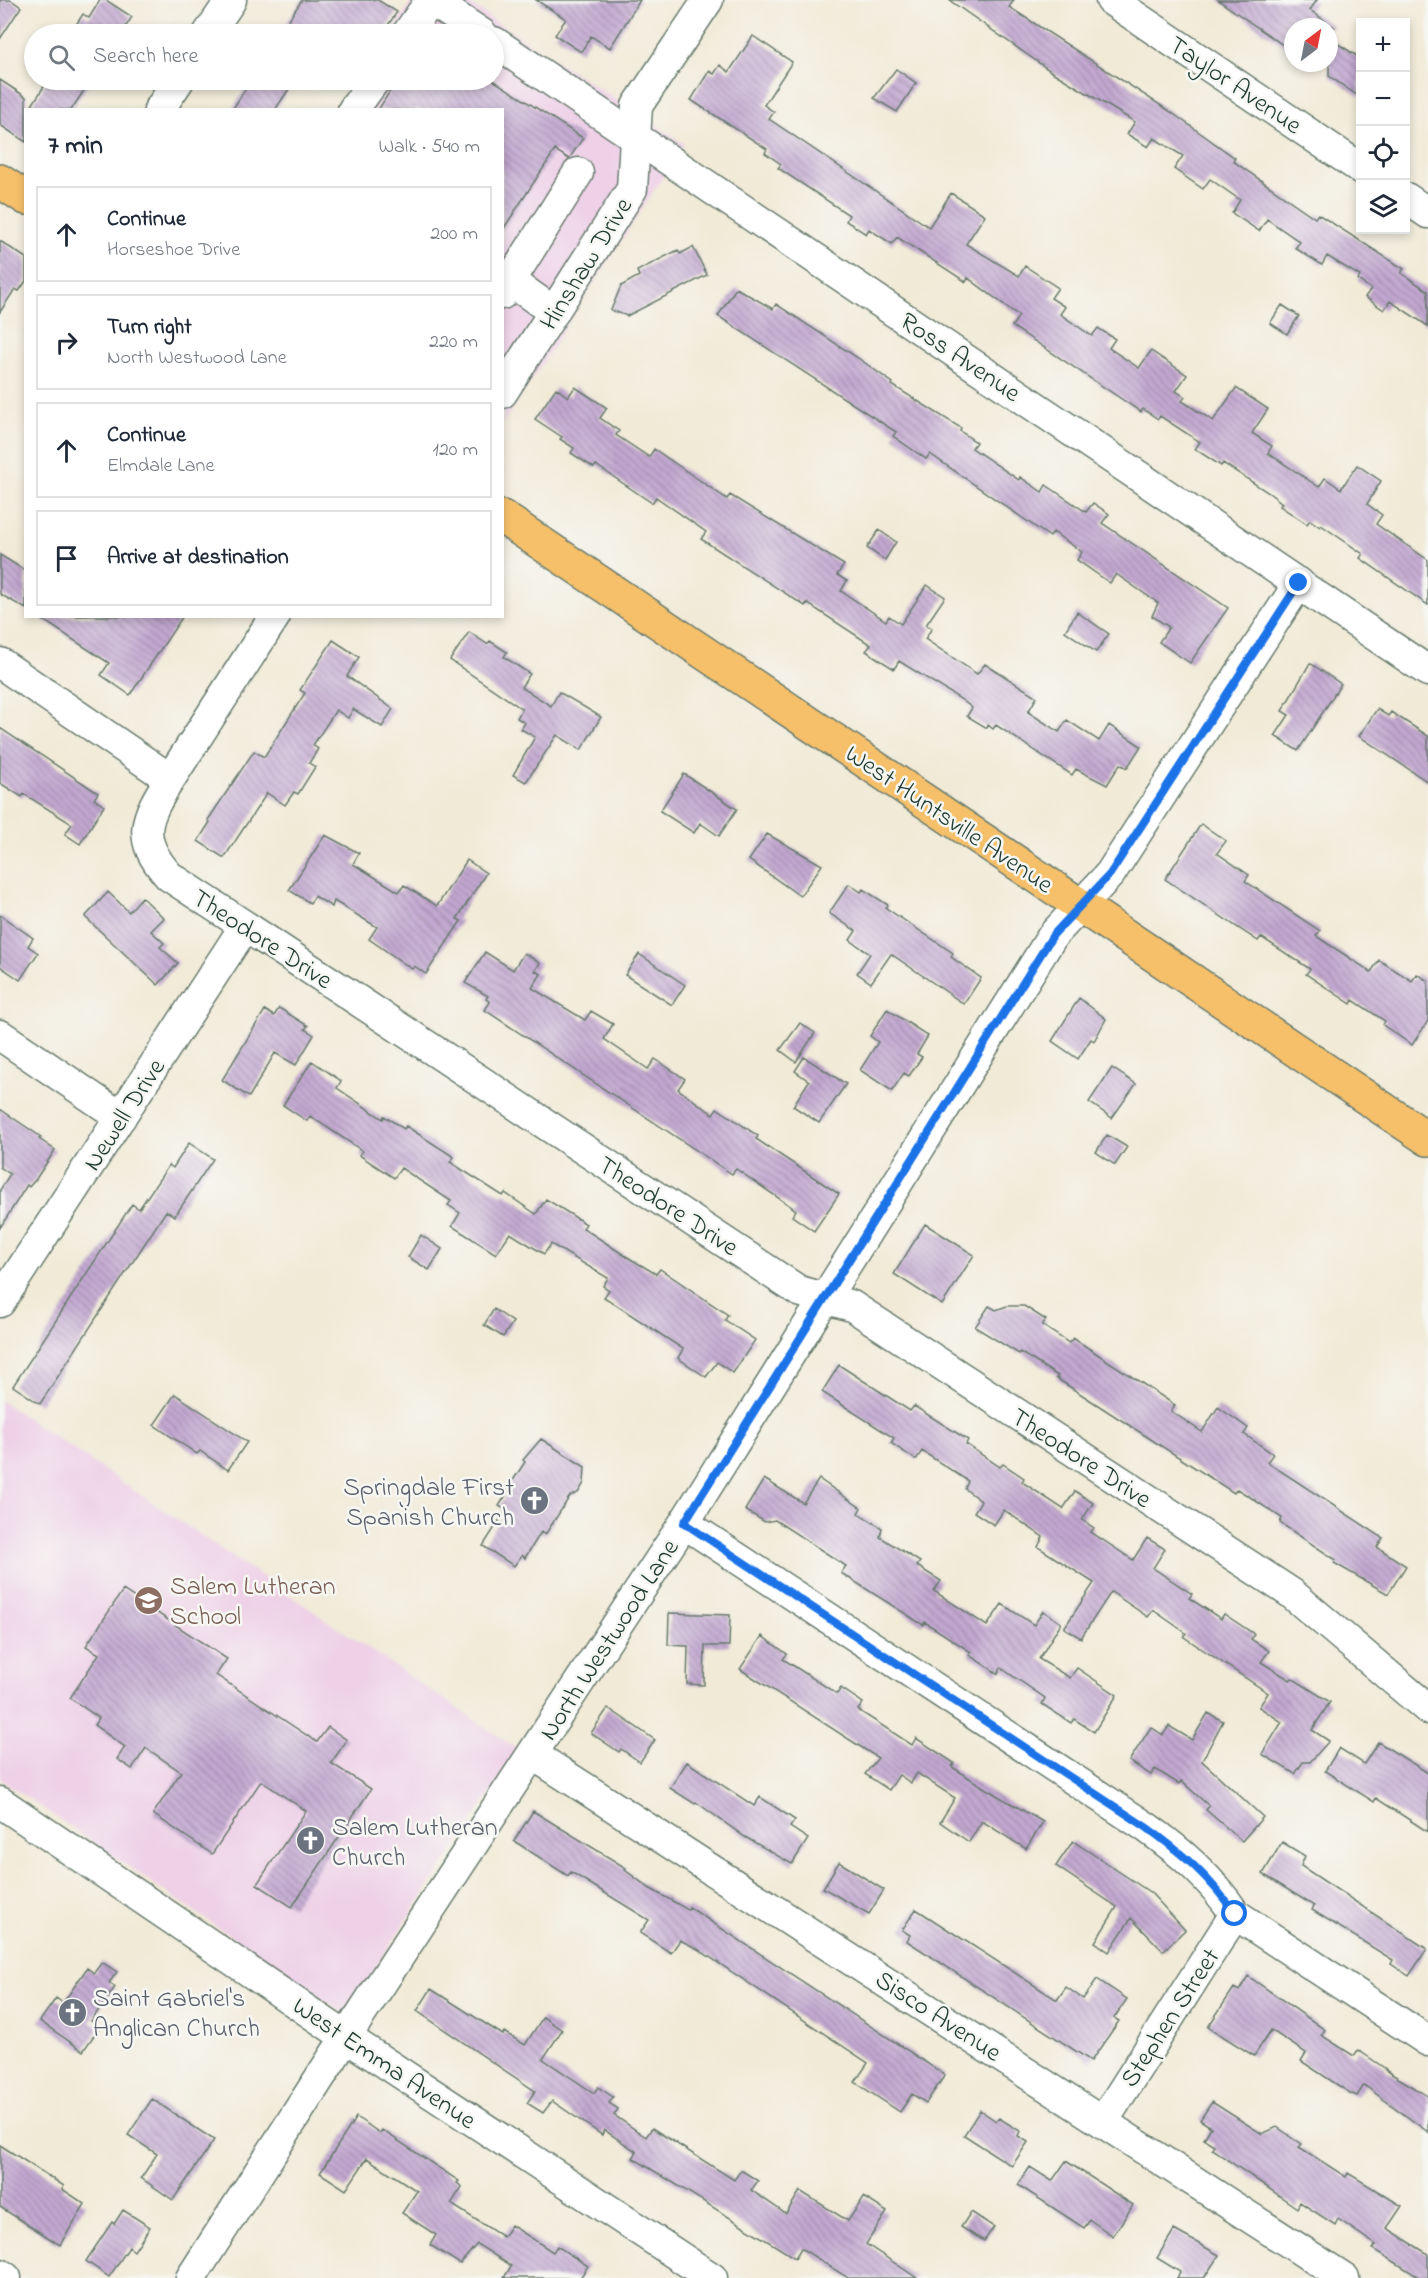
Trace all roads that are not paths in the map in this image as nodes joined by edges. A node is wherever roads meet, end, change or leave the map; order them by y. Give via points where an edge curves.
1 (231, 0) edge
2 (431, 0) edge
3 (708, 0) edge
4 (1111, 0) edge
5 (215, 24) edge
6 (413, 24) edge
7 (467, 24) edge
8 (504, 49) edge
9 (172, 90) edge
10 (368, 90) edge
11 (160, 108) edge
12 (354, 108) edge
13 (635, 137) junction
14 (1356, 165) edge
15 (578, 173) dead end
16 (0, 181) edge
17 (24, 197) edge
18 (1410, 201) edge
19 (1428, 213) edge
20 (505, 283) edge
21 (554, 312) junction
22 (504, 390) edge
23 (504, 519) edge
24 (1299, 583) junction
25 (274, 618) edge
26 (0, 663) edge
27 (1428, 671) edge
28 (170, 779) junction
29 (1080, 906) junction
30 (245, 926) junction
31 (0, 1035) edge
32 (121, 1117) junction
33 (1428, 1139) edge
34 (827, 1299) junction
35 (0, 1302) edge
36 (684, 1523) junction
37 (1428, 1709) edge
38 (532, 1754) junction
39 (0, 1802) edge
40 (1235, 1914) junction
41 (346, 2037) junction
42 (1428, 2041) edge
43 (1104, 2120) junction
44 (0, 2274) edge
45 (6, 2278) edge
46 (191, 2278) edge
47 (712, 2278) edge
48 (1344, 2278) edge

1 - 5 street
2 - 6 street
2 - 7 street
3 - 13 street, Hinshaw Drive via 637,106
4 - 14 street, Taylor Avenue
8 - 13 street, Ross Avenue
9 - 11 street
10 - 12 street
13 - 21 street, Hinshaw Drive via 632,189
13 - 24 street, Ross Avenue
15 - 20 street
16 - 17 main road
18 - 19 street
20 - 21 street
21 - 22 street, Hinshaw Drive
23 - 29 main road, West Huntsville Avenue
24 - 27 street, Ross Avenue
24 - 29 street, North Westwood Lane via 1110,874
25 - 28 street
26 - 28 street
28 - 30 street, Theodore Drive via 152,807 146,826 148,847 169,876
29 - 33 main road, West Huntsville Avenue
29 - 34 street, North Westwood Lane via 1053,935
30 - 32 street, Newell Drive
30 - 34 street, Theodore Drive via 799,1291
31 - 32 street
32 - 35 street, Newell Drive
34 - 36 street, North Westwood Lane
34 - 37 street, Theodore Drive via 852,1306 1291,1593
36 - 38 street, North Westwood Lane
36 - 40 street via 1182,1852 1219,1890
38 - 41 street, North Westwood Lane
38 - 43 street, Sisco Avenue
39 - 41 street, West Emma Avenue
40 - 42 street
40 - 43 street, Stephen Street
41 - 46 street, North Westwood Lane
41 - 47 street, West Emma Avenue
43 - 48 street, Sisco Avenue
44 - 45 street

